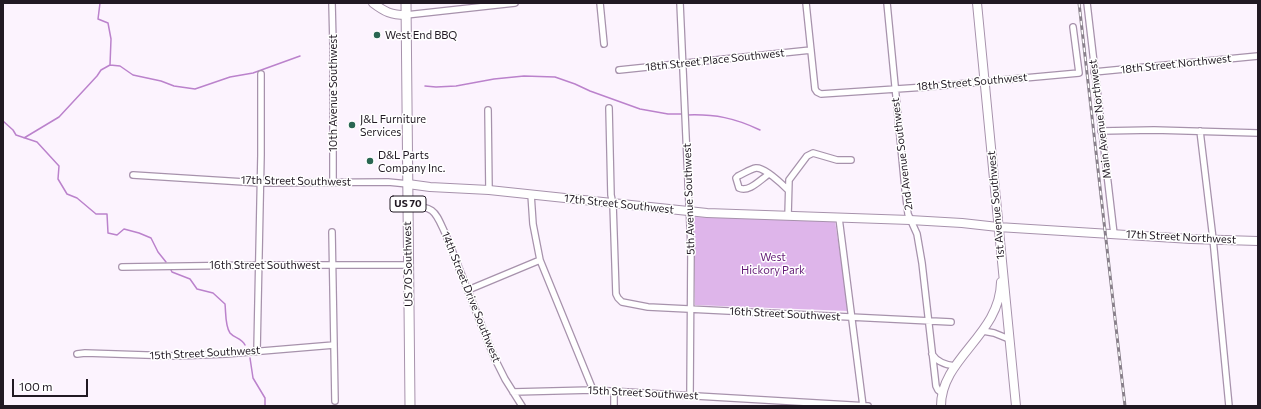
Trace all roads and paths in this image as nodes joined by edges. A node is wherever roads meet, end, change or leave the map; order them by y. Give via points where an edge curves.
1 (332, 3) edge
2 (373, 3) edge
3 (406, 3) edge
4 (515, 3) edge
5 (600, 3) edge
6 (680, 3) edge
7 (806, 3) edge
8 (887, 3) edge
9 (977, 3) edge
10 (1087, 3) edge
11 (480, 5) edge
12 (406, 15) junction
13 (1073, 27) dead end
14 (604, 44) dead end
15 (811, 50) junction
16 (1258, 56) edge
17 (683, 64) junction
18 (619, 70) dead end
19 (1094, 72) junction
20 (261, 74) dead end
21 (984, 81) junction
22 (894, 89) junction
23 (609, 108) dead end
24 (488, 110) dead end
25 (1101, 131) junction
26 (1200, 131) junction
27 (1258, 133) edge
28 (851, 160) dead end
29 (769, 174) junction
30 (133, 175) dead end
31 (260, 182) junction
32 (333, 182) junction
33 (408, 184) junction
34 (489, 190) junction
35 (788, 190) junction
36 (531, 194) junction
37 (613, 204) junction
38 (408, 206) junction
39 (690, 212) junction
40 (788, 216) junction
41 (839, 218) junction
42 (910, 220) junction
43 (998, 227) junction
44 (332, 232) dead end
45 (1105, 233) joint
46 (1114, 234) junction
47 (1213, 239) junction
48 (1258, 241) edge
49 (540, 260) junction
50 (1001, 261) junction
51 (258, 265) junction
52 (408, 265) junction
53 (332, 266) junction
54 (122, 267) dead end
55 (468, 290) junction
56 (691, 310) junction
57 (852, 317) junction
58 (928, 321) junction
59 (951, 322) dead end
60 (983, 331) junction
61 (1009, 339) junction
62 (334, 345) junction
63 (257, 351) junction
64 (931, 351) junction
65 (76, 354) dead end
66 (955, 366) junction
67 (593, 390) junction
68 (614, 391) junction
69 (513, 392) junction
70 (942, 392) junction
71 (690, 395) junction
72 (335, 401) dead end
73 (410, 406) edge
74 (522, 406) edge
75 (614, 406) edge
76 (862, 406) edge
77 (868, 406) edge
78 (941, 406) edge
79 (1016, 406) edge
80 (1229, 406) edge

1 - 32 street, 10th Avenue Southwest
2 - 12 street via 392,15
3 - 12 main road, US 70 Southwest / US 70
4 - 11 street
5 - 14 street
6 - 17 street, 5th Avenue Southwest
7 - 15 street
8 - 22 street, 2nd Avenue Southwest
9 - 21 street, 1st Avenue Southwest
10 - 19 street, Main Avenue Northwest
11 - 12 street
12 - 33 main road, US 70 Southwest / US 70
13 - 21 street, 18th Street Southwest via 1079,73
15 - 17 street, 18th Street Place Southwest
15 - 22 street, 18th Street Southwest via 814,89 821,94
16 - 19 street, 18th Street Northwest
17 - 18 street, 18th Street Place Southwest
17 - 39 street, 5th Avenue Southwest
19 - 25 street, Main Avenue Northwest
20 - 31 street
21 - 22 street, 18th Street Southwest
21 - 43 street, 1st Avenue Southwest
22 - 42 street, 2nd Avenue Southwest via 904,189
23 - 37 street
24 - 34 street
25 - 26 street
25 - 46 street, Main Avenue Northwest
26 - 27 street
26 - 47 street
28 - 35 street via 837,160 810,154 791,176
29 - 29 street via 756,168 738,176 736,181 743,190 760,183
29 - 35 street
30 - 31 street, 17th Street Southwest
31 - 32 street, 17th Street Southwest
31 - 51 street
32 - 33 street, 17th Street Southwest
33 - 34 street, 17th Street Southwest
33 - 38 main road, US 70 Southwest / US 70
34 - 36 street, 17th Street Southwest
35 - 40 street
36 - 37 street, 17th Street Southwest
36 - 49 street via 533,224
37 - 39 street, 17th Street Southwest
37 - 56 street, 16th Street Southwest via 616,294 620,301 648,307
38 - 52 main road, US 70 Southwest / US 70
38 - 55 street, 14th Street Drive Southwest via 425,206 437,216
39 - 40 street, 17th Street Southwest
39 - 56 street, 5th Avenue Southwest
40 - 41 street, 17th Street Southwest
41 - 42 street, 17th Street Southwest
41 - 57 street
42 - 43 street, 17th Street Southwest
42 - 58 street, 2nd Avenue Southwest via 917,234
43 - 45 street, 17th Street Southwest
43 - 50 street, 1st Avenue Southwest
44 - 53 street
45 - 46 street, 17th Street Northwest
46 - 47 street, 17th Street Northwest
47 - 48 street, 17th Street Northwest
47 - 80 street
49 - 55 street
49 - 67 street
50 - 60 street, 2nd Avenue Southwest via 998,304
50 - 61 street, 1st Avenue Southwest via 1006,290
51 - 53 street, 16th Street Southwest
51 - 54 street, 16th Street Southwest
51 - 63 street
52 - 53 street, 16th Street Southwest
52 - 73 main road, US 70 Southwest / US 70
53 - 62 street
55 - 69 street, 14th Street Drive Southwest via 494,357
56 - 57 street, 16th Street Southwest
56 - 71 street, 5th Avenue Southwest
57 - 58 street, 16th Street Southwest
57 - 76 street
58 - 59 street, 16th Street Southwest
58 - 64 street, 2nd Avenue Southwest
60 - 61 street
60 - 66 street, 2nd Avenue Southwest
61 - 79 street, 1st Avenue Southwest
62 - 63 street, 15th Street Southwest
62 - 72 street
63 - 65 street, 15th Street Southwest via 176,356
64 - 66 street via 934,358 943,364
64 - 70 street, 2nd Avenue Southwest via 936,386
66 - 70 street, 2nd Avenue Southwest
67 - 68 street, 15th Street Southwest
67 - 69 street, 15th Street Southwest
68 - 71 street, 15th Street Southwest
68 - 75 street
69 - 74 street, 14th Street Drive Southwest
70 - 78 street, 2nd Avenue Southwest
71 - 76 street, 15th Street Southwest
76 - 77 street, 15th Street Southwest

